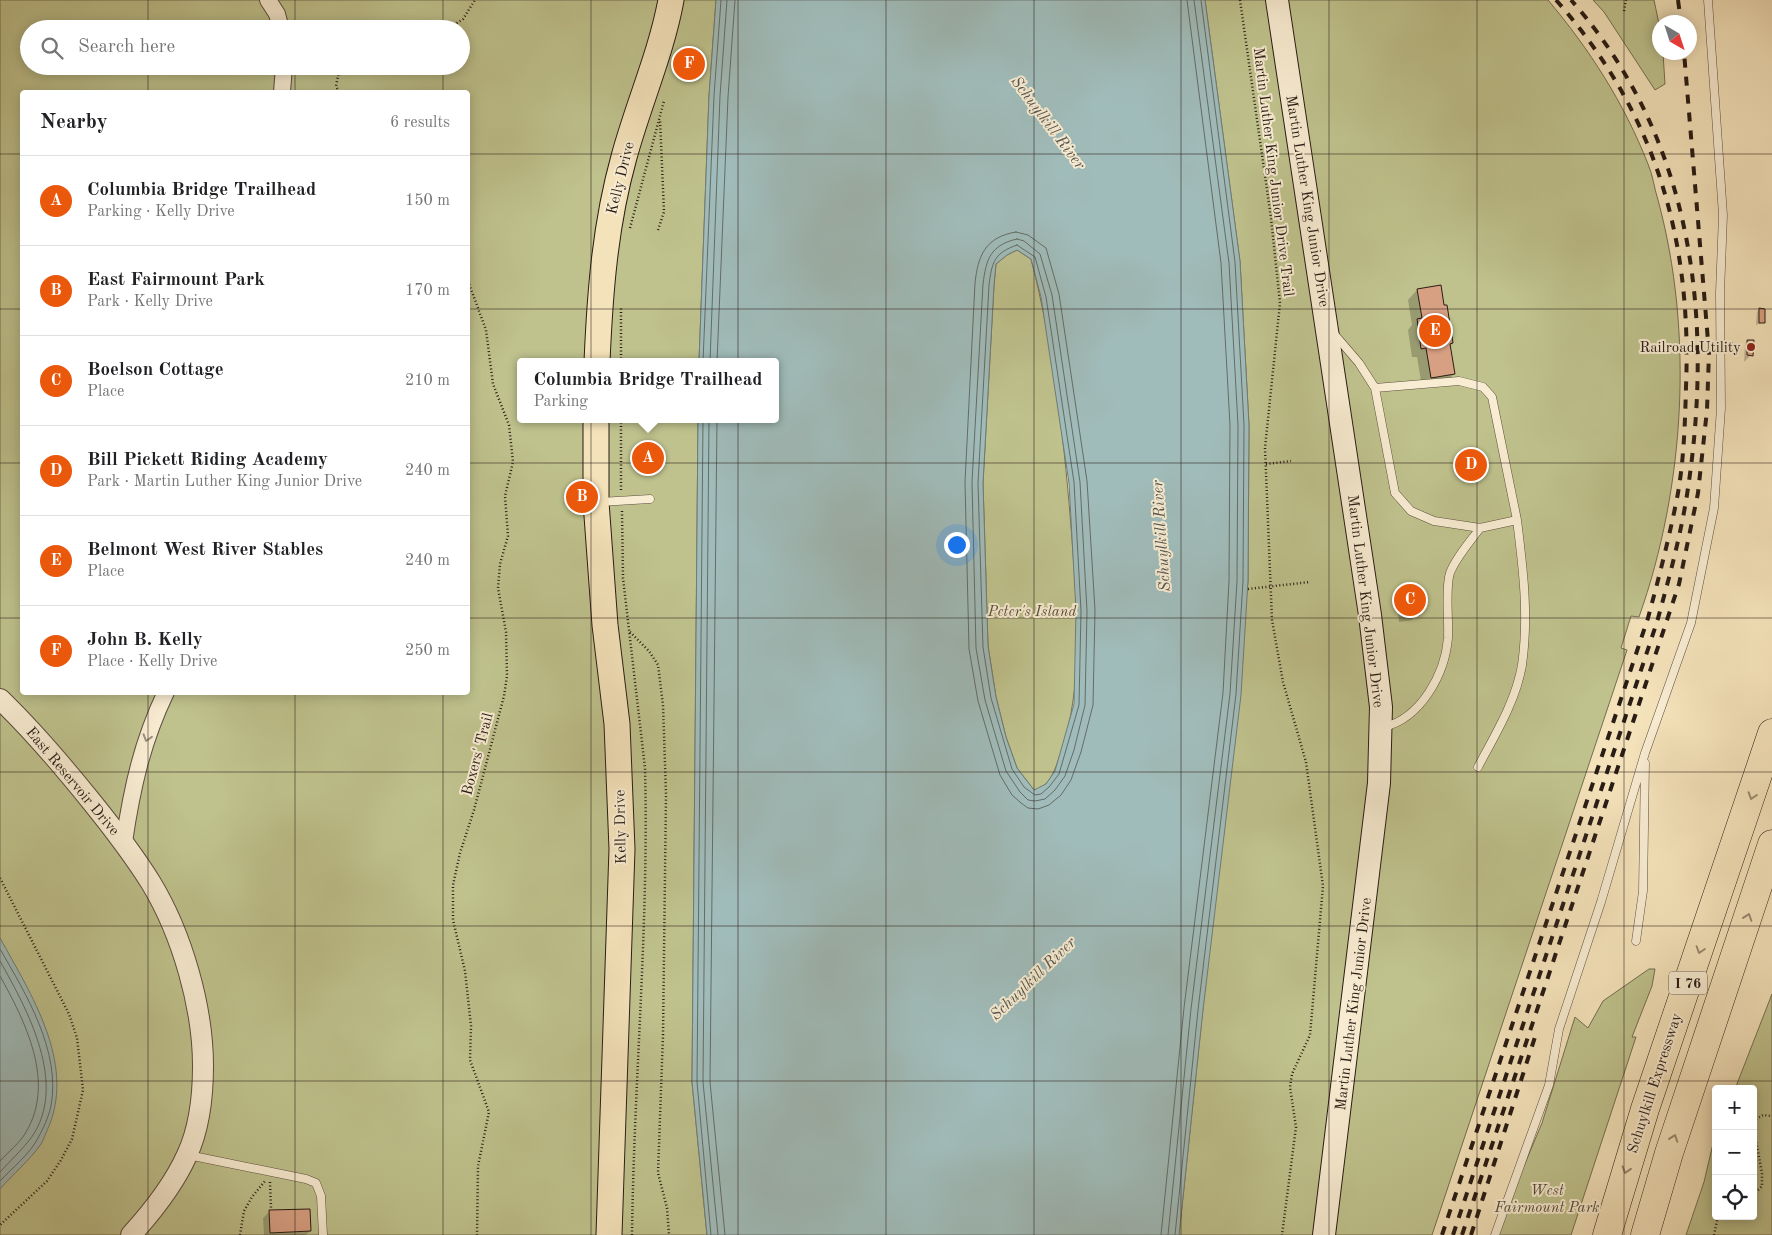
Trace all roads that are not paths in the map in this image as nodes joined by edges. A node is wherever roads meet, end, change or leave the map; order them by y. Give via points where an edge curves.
1 (268, 0) edge
2 (671, 0) edge
3 (1277, 0) edge
4 (1708, 0) edge
5 (279, 20) edge
6 (283, 75) edge
7 (282, 90) edge
8 (1327, 325) junction
9 (597, 358) edge
10 (1375, 388) junction
11 (596, 423) edge
12 (650, 499) dead end
13 (596, 502) junction
14 (1517, 520) junction
15 (1480, 528) junction
16 (165, 695) edge
17 (0, 699) edge
18 (1381, 727) junction
19 (1772, 733) edge
20 (1645, 753) junction
21 (1478, 767) dead end
22 (124, 842) junction
23 (1772, 844) edge
24 (1636, 941) dead end
25 (188, 1155) junction
26 (131, 1235) edge
27 (323, 1235) edge
28 (609, 1235) edge
29 (1324, 1235) edge
30 (1495, 1235) edge
31 (1607, 1235) edge
32 (1645, 1235) edge

1 - 5 street
2 - 9 main road, Kelly Drive via 623,159 610,215 602,272
3 - 8 main road, Martin Luther King Junior Drive
4 - 20 lane via 1723,215 1721,408 1714,508 1691,623
6 - 7 street
8 - 10 lane
8 - 18 main road, Martin Luther King Junior Drive via 1379,679
10 - 14 lane via 1459,381 1483,387 1492,397
10 - 15 lane via 1395,493 1411,511 1434,521
11 - 13 main road, Kelly Drive
12 - 13 lane
13 - 28 main road, Kelly Drive via 605,625 617,724 622,849
14 - 15 lane
14 - 21 lane via 1526,595 1522,666 1506,714
15 - 18 lane via 1449,575 1446,653 1436,679 1408,715
16 -> 22 street via 152,721 132,787
17 - 22 street, East Reservoir Drive via 55,755
18 - 29 main road, Martin Luther King Junior Drive via 1377,811
19 -> 31 highway, Schuylkill Expressway / I 76 via 1645,1110
20 - 24 lane via 1643,891
20 - 30 lane via 1559,1029 1549,1085
22 - 25 street, East Reservoir Drive via 152,884 171,922 195,995 203,1045 204,1098
32 -> 23 highway, I 76 via 1668,1153
25 - 26 street, East Reservoir Drive
25 - 27 lane via 316,1183 321,1196

